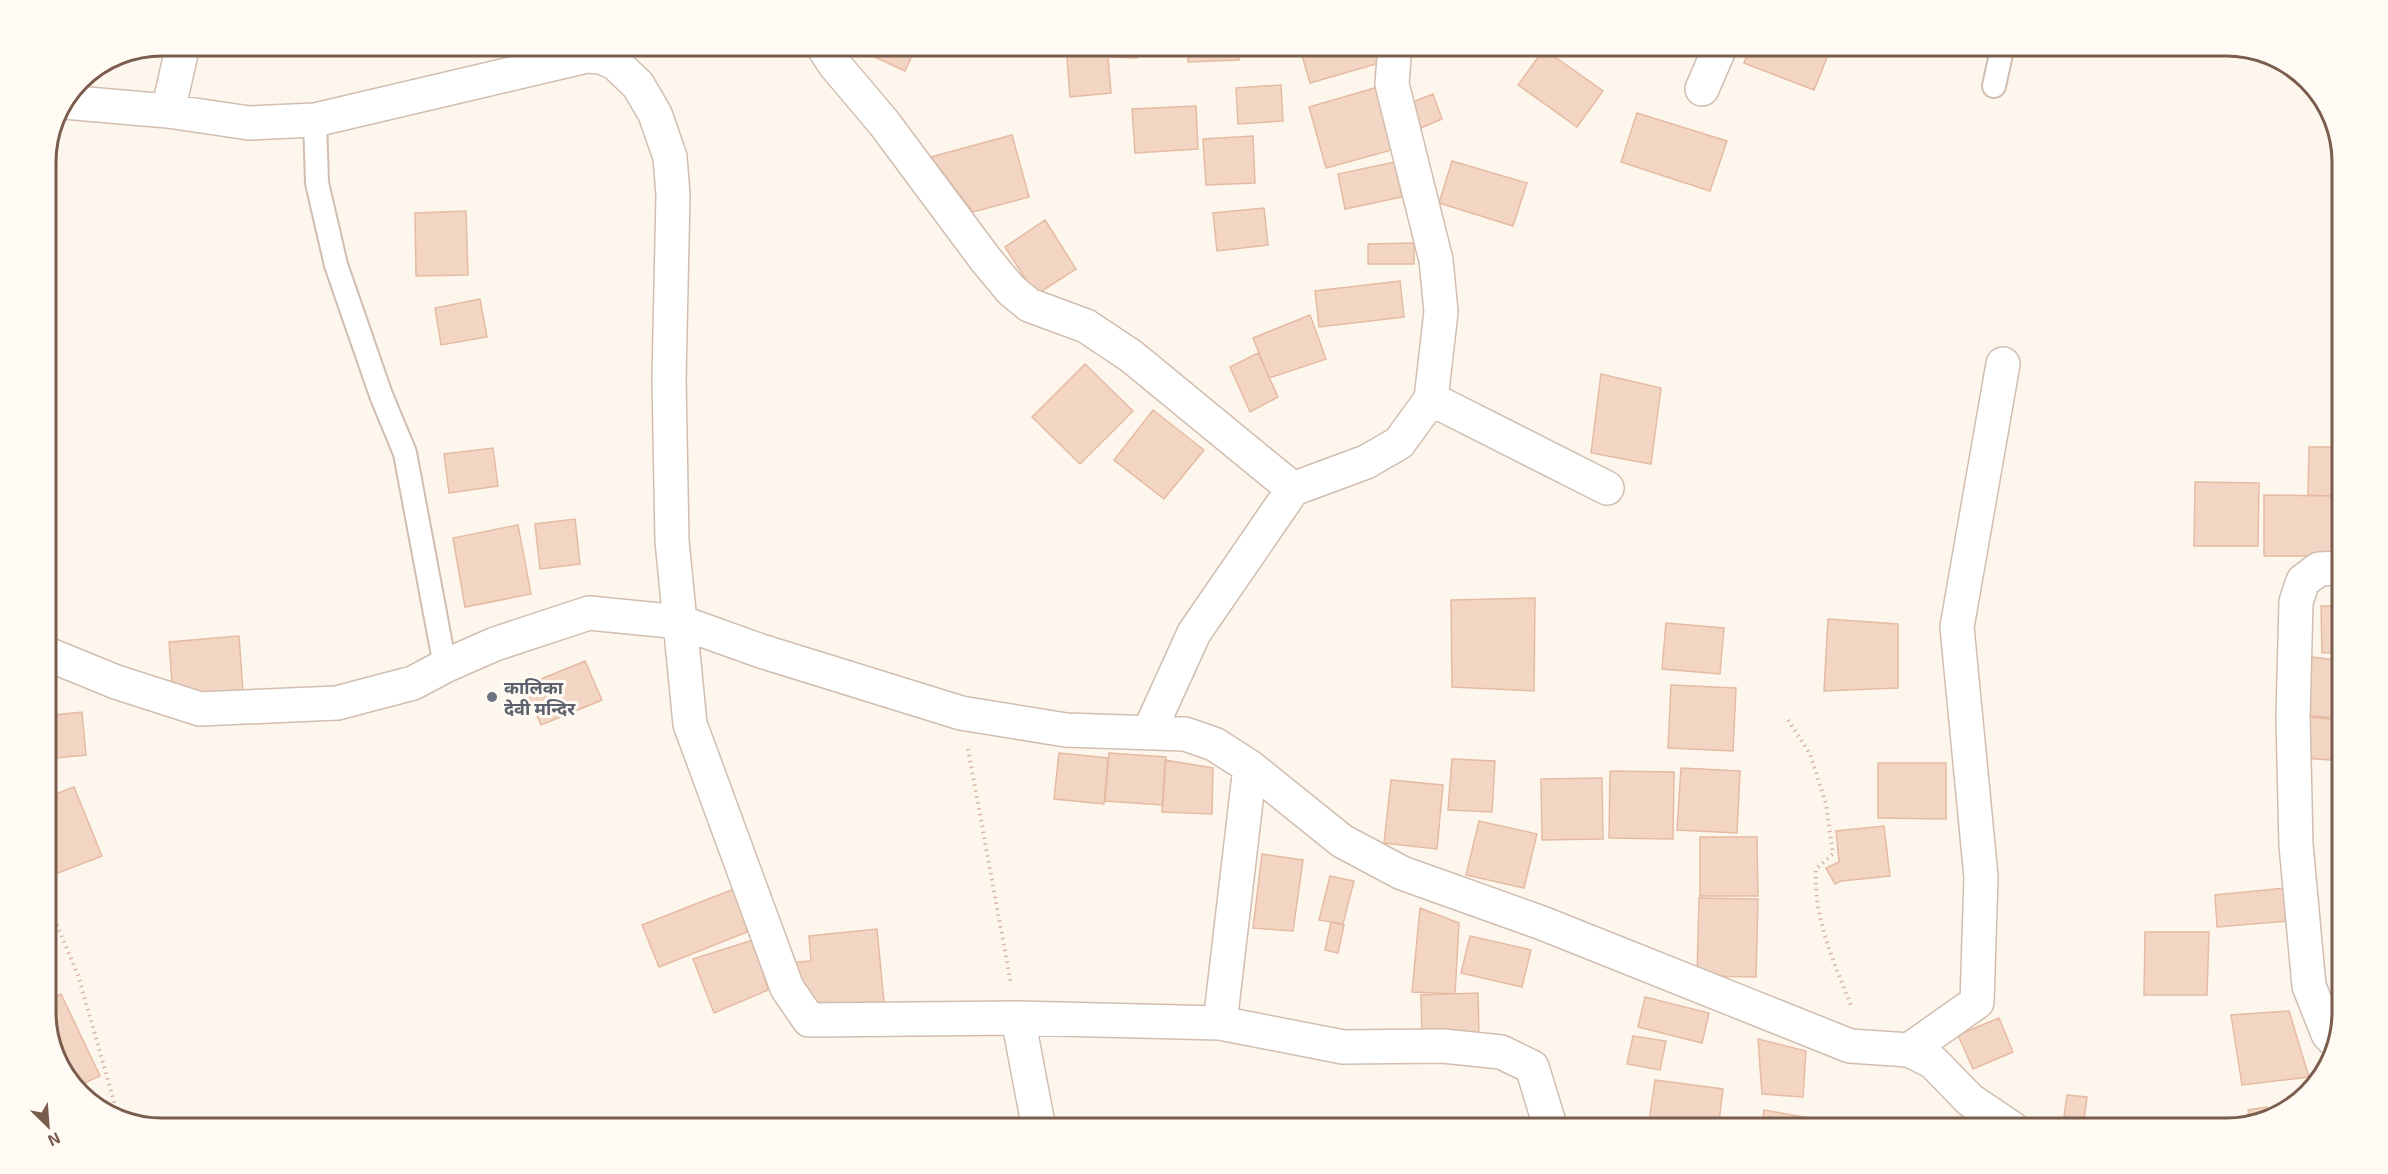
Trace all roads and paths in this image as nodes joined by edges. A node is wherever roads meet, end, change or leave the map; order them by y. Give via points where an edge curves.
1 (180, 56) edge
2 (829, 56) edge
3 (1394, 56) edge
4 (1716, 56) edge
5 (2001, 56) edge
6 (1994, 86) dead end
7 (1702, 89) dead end
8 (73, 103) edge
9 (168, 111) junction
10 (315, 120) junction
11 (2003, 364) dead end
12 (1431, 399) junction
13 (1607, 488) dead end
14 (1293, 489) junction
15 (2332, 568) edge
16 (680, 622) junction
17 (56, 657) edge
18 (445, 666) junction
19 (961, 713) junction
20 (1788, 720) dead end
21 (1149, 732) junction
22 (1250, 767) junction
23 (56, 923) edge
24 (1856, 1016) dead end
25 (1017, 1018) junction
26 (1220, 1023) junction
27 (2330, 1036) edge
28 (1909, 1050) junction
29 (116, 1108) edge
30 (1037, 1118) edge
31 (1548, 1118) edge
32 (1997, 1118) edge

1 - 9 street
2 - 14 street via 1011,290 1029,305 1086,326 1131,356
3 - 12 street via 1392,84 1436,260 1441,312
4 - 7 street
5 - 6 lane
8 - 9 street
9 - 10 street via 249,123
10 - 16 street via 587,56 615,63 638,86 655,114 670,157 673,195 669,391 672,541
10 - 18 lane via 317,183 336,265 405,453
11 - 28 street via 1957,627 1981,877 1977,1002
12 - 13 street
12 - 14 street via 1399,442 1366,462
14 - 21 street via 1194,633
15 - 27 street via 2319,569 2303,581 2296,602 2294,706 2296,845 2309,986
16 - 18 street via 589,613 495,644
16 - 19 street
16 - 25 street via 690,724 787,988 809,1020
17 - 18 street via 200,709 337,703 413,682
19 - 21 street via 1066,730
19 - 25 path
20 - 24 path via 1810,754 1826,804 1833,855 1816,869 1815,892 1824,938
21 - 22 street via 1185,734 1214,744
22 - 26 street
22 - 28 street via 1341,841 1402,873 1542,923 1850,1046
23 - 29 path via 78,975
25 - 26 street
25 - 30 street
26 - 31 street via 1343,1047 1443,1046 1501,1052 1533,1067
28 - 32 street via 1933,1062 1970,1100

